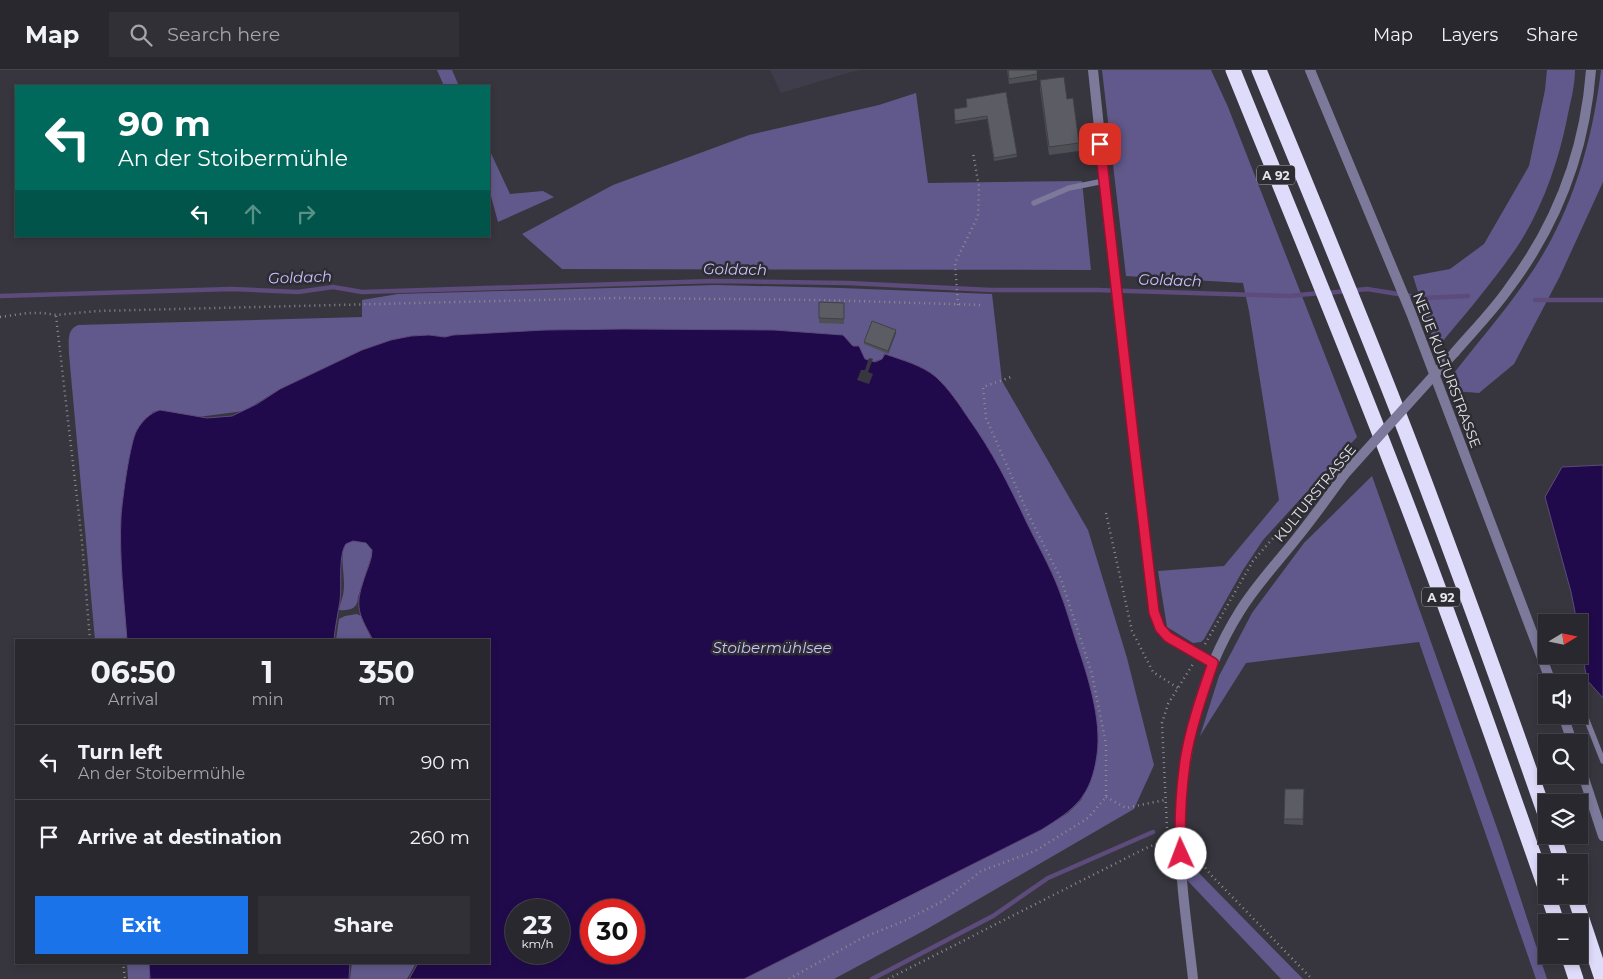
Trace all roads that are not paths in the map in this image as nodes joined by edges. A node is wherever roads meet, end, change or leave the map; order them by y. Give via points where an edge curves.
1 (1093, 70) edge
2 (1233, 70) edge
3 (1259, 70) edge
4 (1310, 70) edge
5 (1591, 70) edge
6 (1104, 181) junction
7 (1034, 202) dead end
8 (1213, 663) junction
9 (1548, 674) edge
10 (1588, 723) edge
11 (1603, 761) edge
12 (1586, 784) edge
13 (1538, 795) edge
14 (1603, 836) edge
15 (1538, 867) edge
16 (1577, 904) edge
17 (1571, 964) edge
18 (1193, 979) edge
19 (1576, 979) edge
20 (1602, 979) edge

1 - 6 street
2 - 15 highway, A 92 via 1392,464
3 - 13 highway, A 92 via 1344,274 1454,561
4 - 9 street, NEUE KULTURSTRASSE via 1411,313
5 - 8 street, KULTURSTRASSE, bridge via 1583,132 1563,195 1532,256 1508,289 1344,476 1270,568 1240,610
6 - 7 lane via 1069,188
6 - 8 street via 1154,612 1164,633
8 - 18 street, KULTURSTRASSE via 1185,761 1180,835
10 - 11 lane
12 - 14 street
16 - 20 highway
17 - 19 highway

